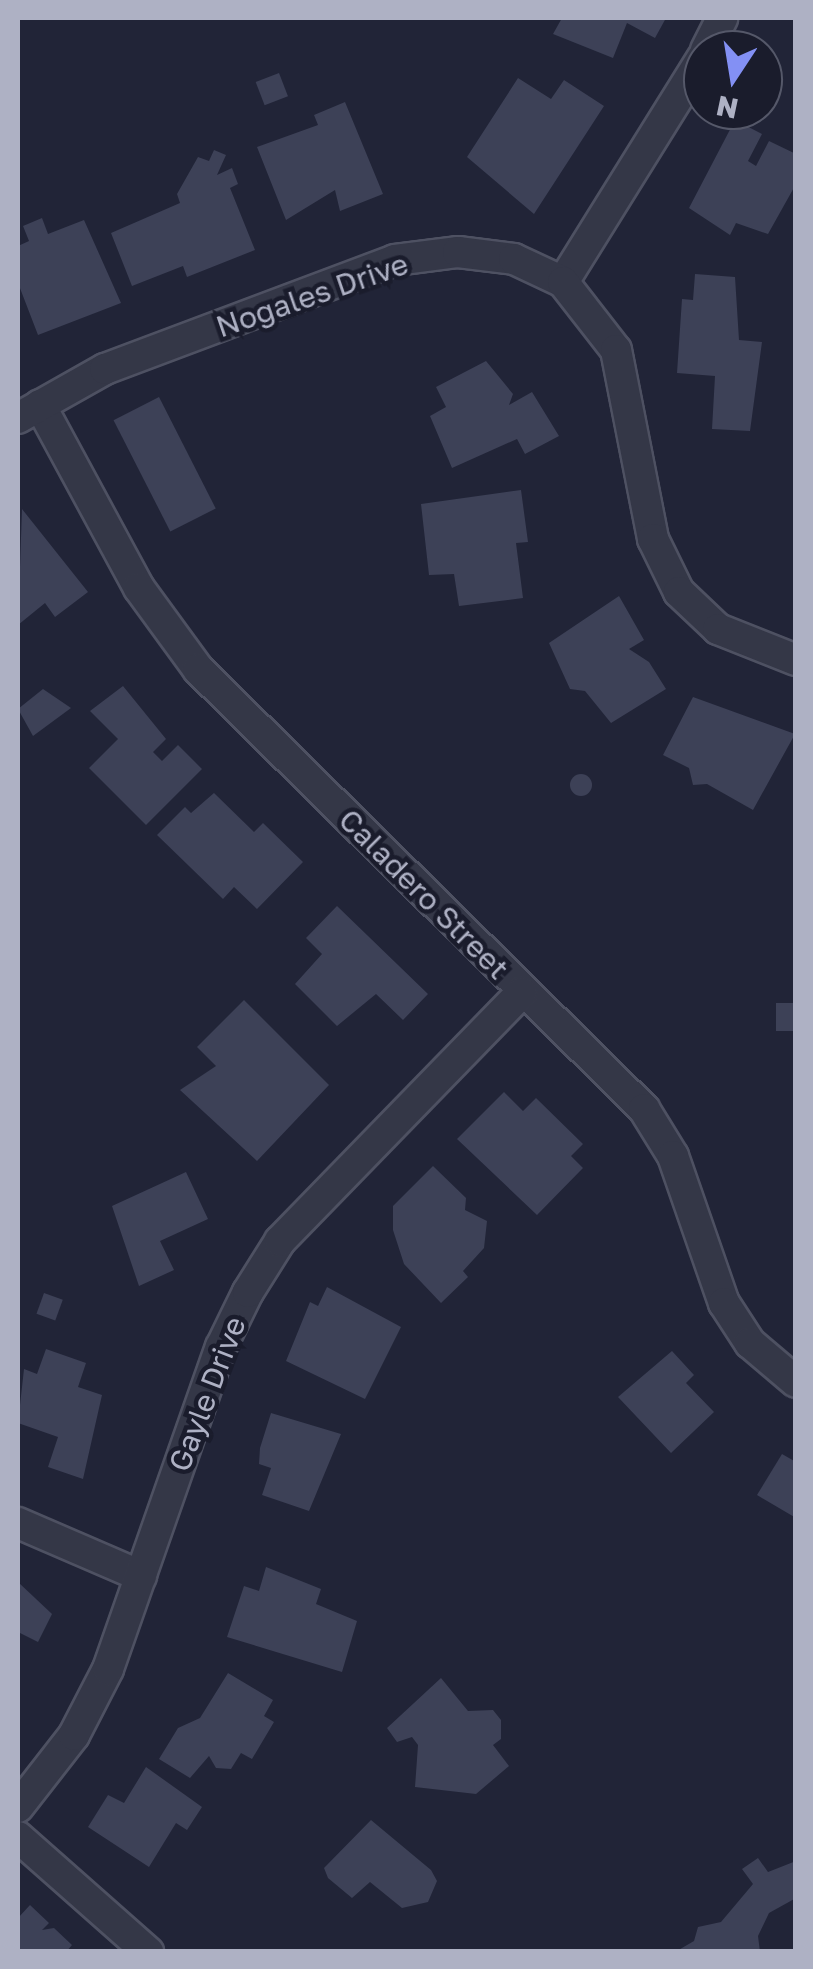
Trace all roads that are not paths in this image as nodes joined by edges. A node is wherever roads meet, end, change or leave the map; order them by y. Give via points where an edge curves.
1 (683, 89) edge
2 (563, 282) junction
3 (29, 412) edge
4 (796, 660) edge
5 (522, 992) junction
6 (796, 1382) edge
7 (18, 1523) edge
8 (141, 1576) junction
9 (18, 1807) edge
10 (18, 1836) edge
11 (148, 1952) edge

1 - 2 street
2 - 3 street, Nogales Drive via 514,259 477,254 395,260 106,370
2 - 4 street, Nogales Drive via 616,350 653,539 679,592 718,629
3 - 5 street, Caladero Street via 138,588 198,668
5 - 6 street, Caladero Street via 644,1109 673,1156 724,1303 750,1343
5 - 8 street, Gayle Drive via 280,1241 221,1347
7 - 8 street
8 - 9 street, Gayle Drive via 108,1670 74,1735
10 - 11 street

